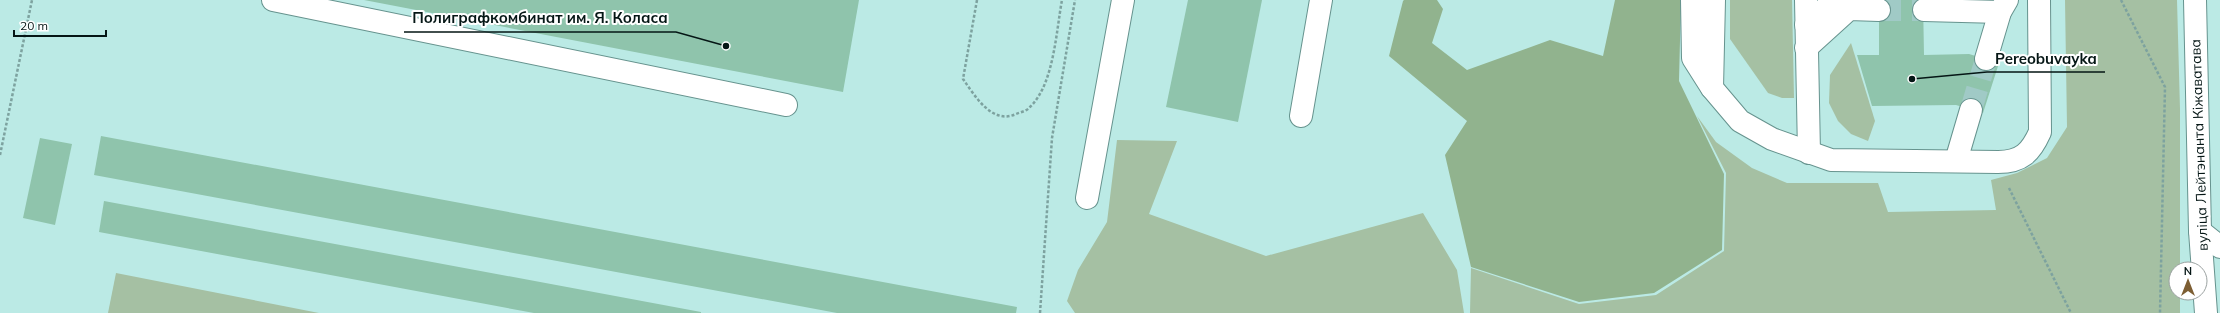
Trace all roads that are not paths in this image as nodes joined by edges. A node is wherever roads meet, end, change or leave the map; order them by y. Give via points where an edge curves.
1 (273, 0) edge
2 (1123, 0) edge
3 (1321, 0) edge
4 (1692, 0) edge
5 (1714, 0) edge
6 (1806, 0) edge
7 (1835, 0) edge
8 (2039, 0) edge
9 (2195, 0) edge
10 (2003, 6) edge
11 (1879, 10) tunnel mouth
12 (1924, 10) tunnel mouth
13 (1806, 25) junction
14 (1806, 48) junction
15 (1986, 59) tunnel mouth
16 (1712, 88) junction
17 (786, 105) dead end
18 (1971, 110) tunnel mouth
19 (1301, 116) dead end
20 (1809, 153) junction
21 (1956, 161) junction
22 (1087, 198) dead end
23 (2200, 231) junction
24 (2220, 247) edge
25 (2198, 261) edge
26 (2197, 301) edge
27 (2196, 313) edge
28 (2206, 313) edge

1 - 17 main road
2 - 22 main road
3 - 19 main road
4 - 16 main road via 1693,58
5 - 16 main road
6 - 13 main road
7 - 13 main road
8 - 21 main road via 2040,132 2033,147 2020,158 1998,162
9 - 23 main road, вуліца Лейтэнанта Кіжаватава
10 - 12 main road
10 - 15 main road
11 - 14 main road via 1849,9
13 - 14 main road
14 - 20 main road
16 - 20 main road via 1740,121 1772,139
18 - 21 main road
20 - 21 main road via 1831,160
23 - 24 main road
23 - 25 main road
23 - 28 main road, вуліца Лейтэнанта Кіжаватава
26 - 27 main road

